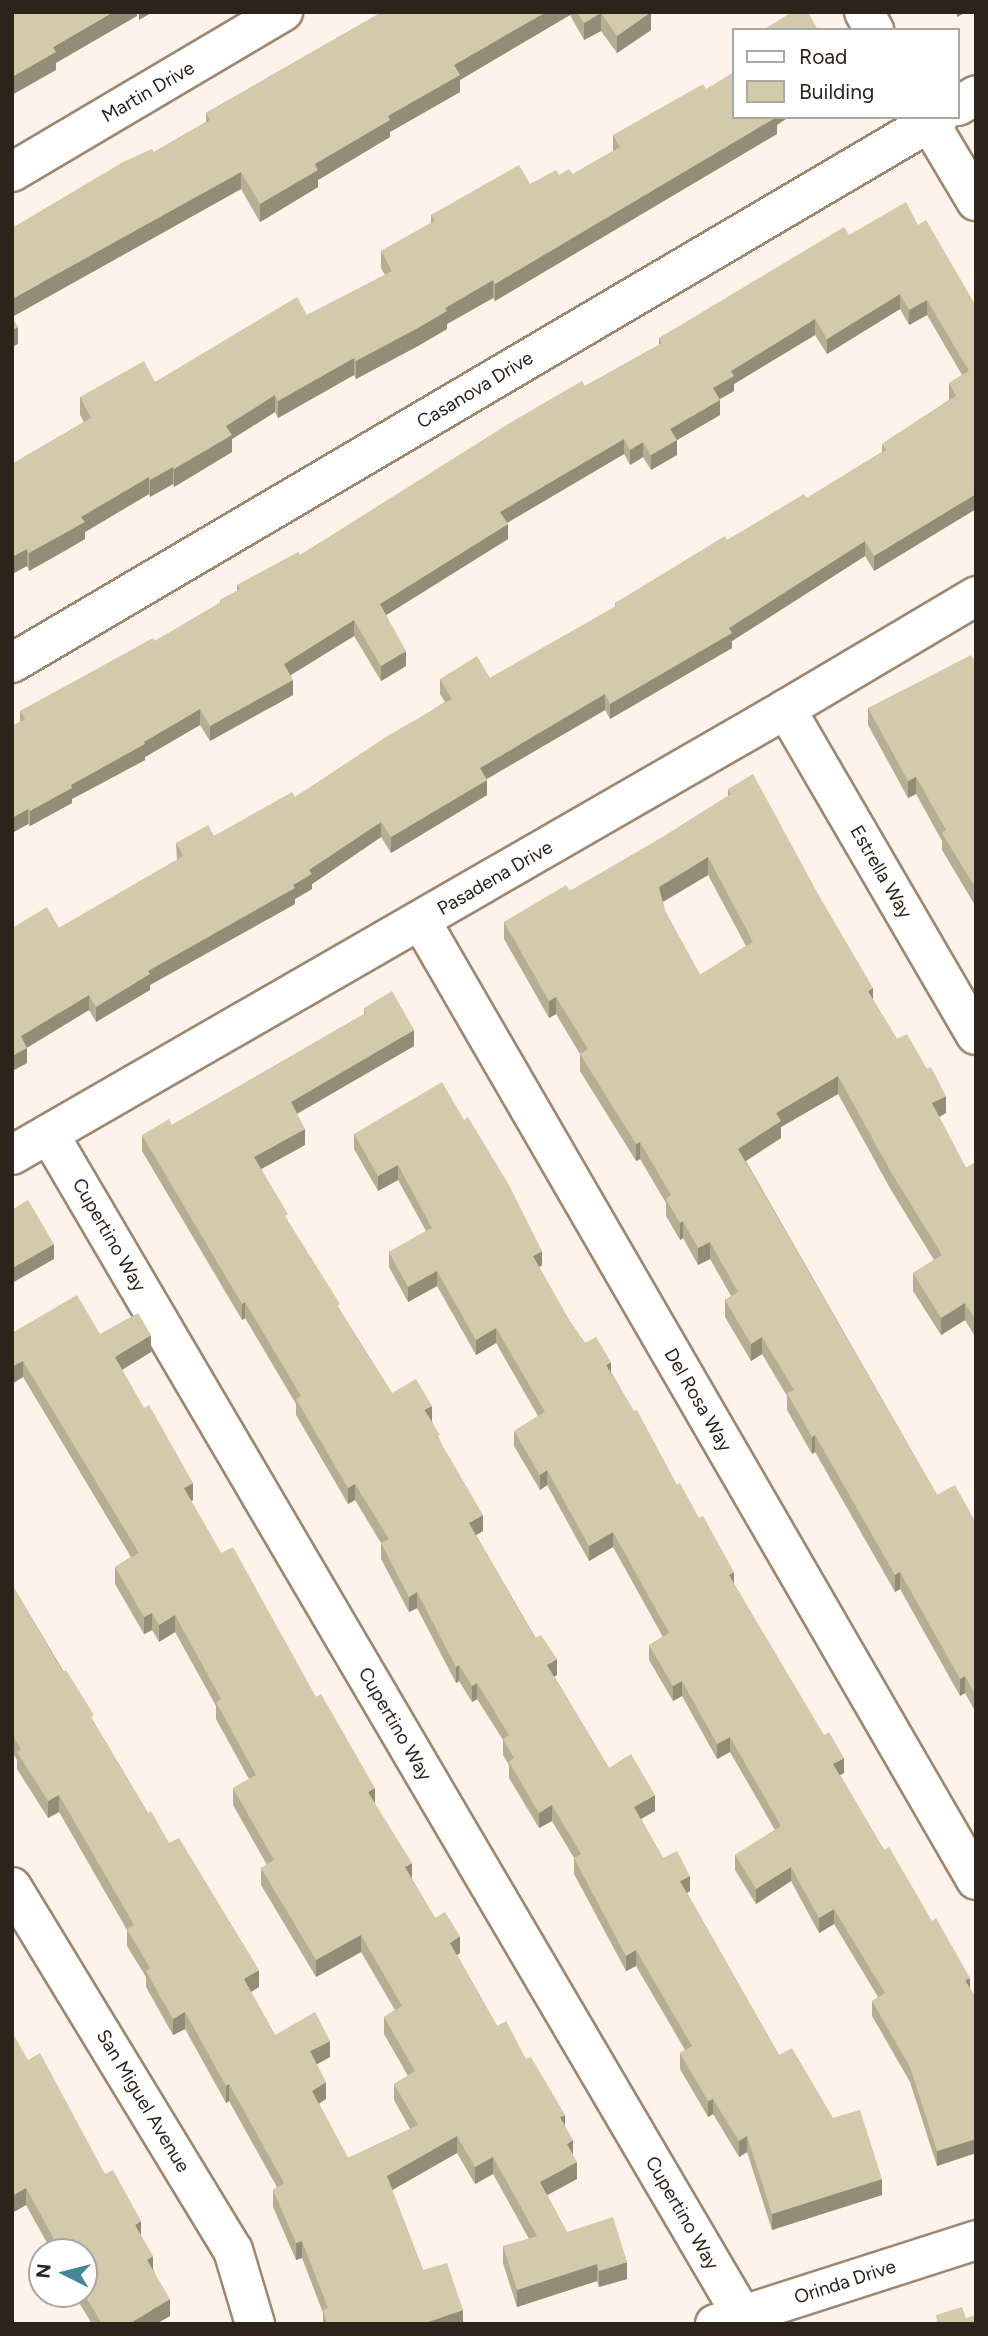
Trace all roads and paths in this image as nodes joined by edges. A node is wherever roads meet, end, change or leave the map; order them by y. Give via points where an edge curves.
1 (283, 12) edge
2 (864, 12) edge
3 (873, 28) edge
4 (976, 96) edge
5 (960, 104) edge
6 (933, 119) edge
7 (939, 119) edge
8 (12, 172) edge
9 (976, 201) edge
10 (976, 596) edge
11 (12, 663) edge
12 (786, 709) junction
13 (421, 921) junction
14 (976, 1035) edge
15 (49, 1134) junction
16 (12, 1156) edge
17 (976, 1880) edge
18 (12, 1887) edge
19 (976, 2240) edge
20 (728, 2319) edge
21 (255, 2324) edge

1 - 8 street, Martin Drive
2 - 3 street
4 - 5 street, Casanova Drive
6 - 11 street, Casanova Drive
7 - 9 street
10 - 12 street, Pasadena Drive
12 - 13 street, Pasadena Drive
12 - 14 street, Estrella Way
13 - 15 street, Pasadena Drive
13 - 17 street, Del Rosa Way
15 - 16 street, Pasadena Drive
15 - 20 street, Cupertino Way
18 - 21 street, San Miguel Avenue via 233,2250
19 - 20 street, Orinda Drive

